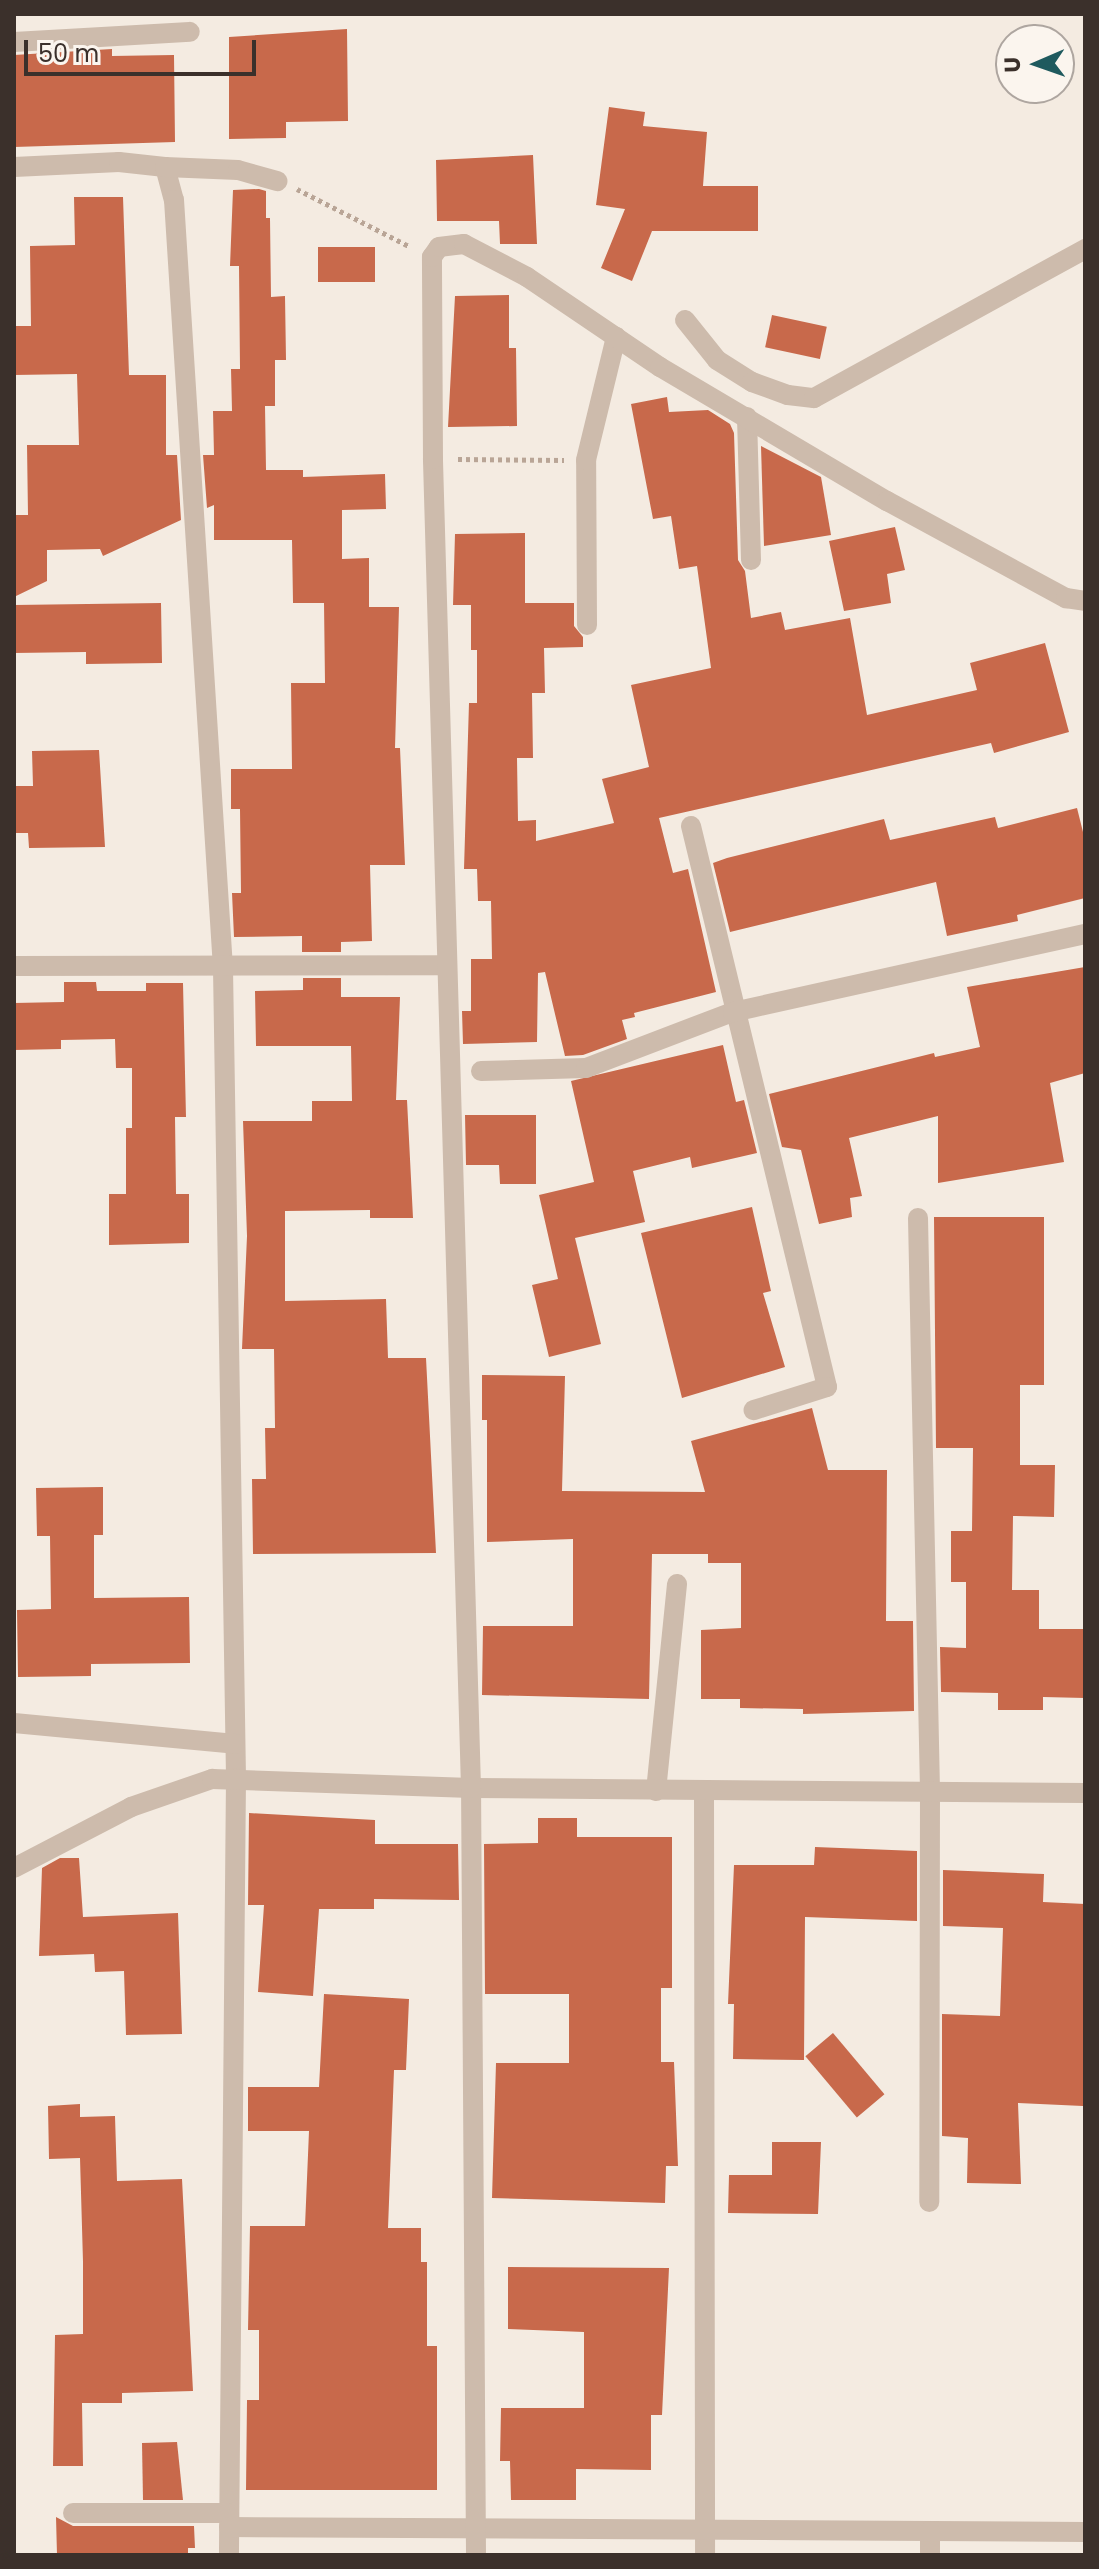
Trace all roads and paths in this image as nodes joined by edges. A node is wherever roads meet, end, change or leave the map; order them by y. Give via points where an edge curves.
1 (190, 32) dead end
2 (14, 42) edge
3 (14, 167) edge
4 (165, 167) junction
5 (277, 181) joint
6 (1085, 249) edge
7 (432, 257) junction
8 (685, 320) dead end
9 (616, 337) junction
10 (747, 417) junction
11 (433, 459) junction
12 (586, 460) junction
13 (751, 560) dead end
14 (1085, 601) edge
15 (587, 625) dead end
16 (691, 826) dead end
17 (1085, 934) edge
18 (447, 965) junction
19 (14, 966) edge
20 (223, 968) junction
21 (733, 1012) junction
22 (481, 1071) dead end
23 (918, 1218) dead end
24 (754, 1410) dead end
25 (677, 1584) dead end
26 (14, 1723) edge
27 (235, 1744) junction
28 (236, 1778) junction
29 (471, 1788) junction
30 (656, 1791) junction
31 (930, 1791) junction
32 (704, 1792) junction
33 (1085, 1793) edge
34 (14, 1868) edge
35 (929, 2202) dead end
36 (73, 2513) dead end
37 (229, 2520) junction
38 (476, 2526) junction
39 (930, 2531) junction
40 (1085, 2532) edge
41 (705, 2533) junction
42 (229, 2555) edge
43 (476, 2555) edge
44 (705, 2555) edge
45 (930, 2555) edge

1 - 2 street
3 - 4 street via 119,162
4 - 5 street via 238,170
4 - 20 street via 174,200
5 - 7 path
6 - 8 street via 814,398 788,395 729,368
7 - 9 street via 439,247 464,244 527,277
7 - 11 street
9 - 10 street
9 - 12 street
10 - 13 street
10 - 14 street via 985,555 1066,598
11 - 12 path
11 - 18 street
12 - 15 street
16 - 21 street
17 - 21 street
18 - 20 street
18 - 29 street
19 - 20 street
20 - 27 street
21 - 22 street via 586,1068
21 - 24 street via 827,1387
23 - 31 street
25 - 30 street
26 - 27 street
27 - 28 street
28 - 29 street
28 - 34 street via 212,1779 131,1807
28 - 37 street
29 - 30 street
29 - 38 street
30 - 32 street
31 - 32 street
31 - 33 street
31 - 35 street
32 - 41 street
36 - 37 street
37 - 38 street
37 - 42 street
38 - 41 street
38 - 43 street
39 - 40 street
39 - 41 street
39 - 45 street
41 - 44 street

